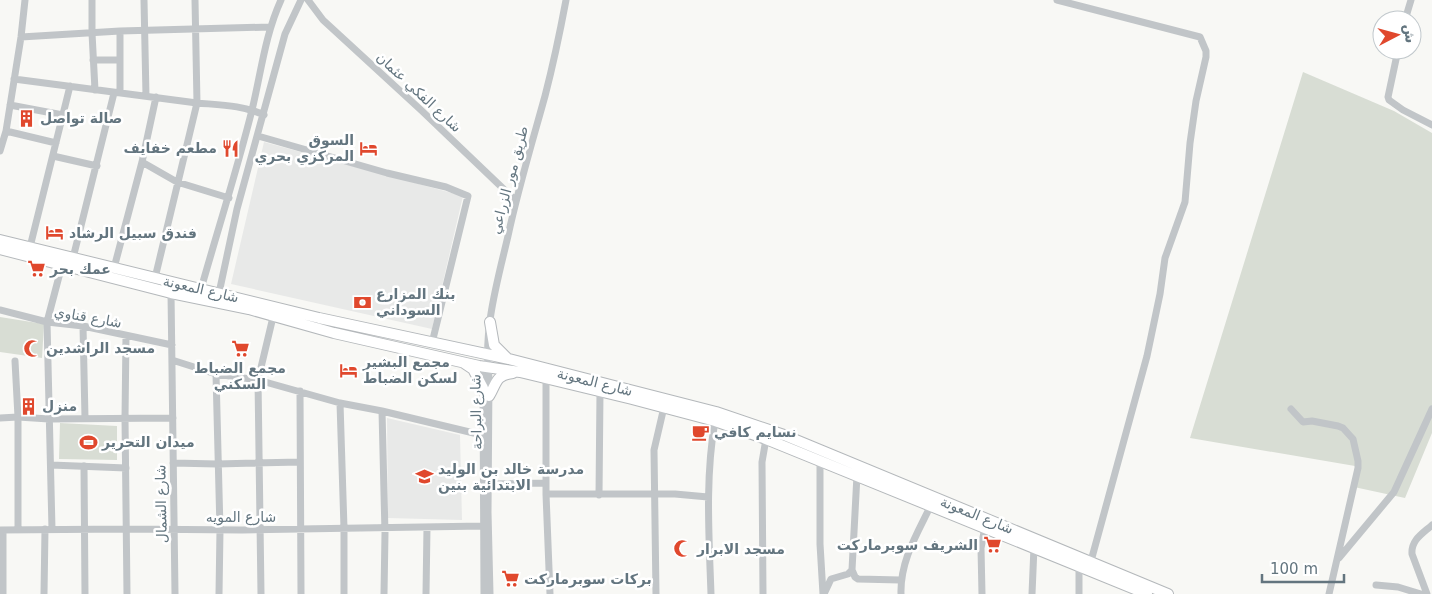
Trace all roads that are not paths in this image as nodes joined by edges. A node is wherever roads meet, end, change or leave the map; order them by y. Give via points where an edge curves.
1 (25, 0) edge
2 (92, 0) edge
3 (144, 0) edge
4 (195, 0) edge
5 (281, 0) edge
6 (301, 0) edge
7 (308, 0) edge
8 (566, 0) edge
9 (1057, 0) edge
10 (270, 27) junction
11 (195, 28) junction
12 (145, 30) junction
13 (120, 31) junction
14 (92, 33) junction
15 (21, 37) junction
16 (94, 60) junction
17 (120, 60) junction
18 (1396, 60) edge
19 (14, 79) junction
20 (70, 86) junction
21 (95, 90) junction
22 (117, 93) junction
23 (146, 96) junction
24 (156, 97) junction
25 (197, 103) junction
26 (10, 105) junction
27 (252, 109) junction
28 (63, 115) junction
29 (264, 115) junction
30 (1432, 126) edge
31 (6, 131) junction
32 (258, 136) junction
33 (56, 143) junction
34 (0, 151) edge
35 (53, 156) junction
36 (142, 162) junction
37 (97, 166) junction
38 (177, 182) junction
39 (229, 198) junction
40 (515, 200) junction
41 (0, 240) edge
42 (30, 247) junction
43 (0, 249) edge
44 (73, 258) junction
45 (62, 265) junction
46 (114, 268) junction
47 (155, 278) junction
48 (201, 289) junction
49 (172, 293) junction
50 (219, 293) junction
51 (250, 305) junction
52 (0, 310) edge
53 (273, 317) junction
54 (47, 322) junction
55 (490, 322) junction
56 (83, 326) junction
57 (126, 336) junction
58 (432, 343) junction
59 (172, 345) junction
60 (488, 355) junction
61 (15, 360) dead end
62 (172, 360) junction
63 (509, 360) junction
64 (461, 361) junction
65 (488, 367) junction
66 (520, 372) junction
67 (216, 374) junction
68 (546, 379) junction
69 (258, 380) junction
70 (300, 391) junction
71 (486, 392) junction
72 (600, 392) junction
73 (340, 403) junction
74 (664, 407) junction
75 (1291, 409) dead end
76 (1432, 409) edge
77 (382, 411) junction
78 (18, 417) junction
79 (0, 418) edge
80 (85, 418) junction
81 (125, 418) junction
82 (173, 418) junction
83 (49, 419) junction
84 (1430, 419) edge
85 (715, 421) junction
86 (482, 435) junction
87 (766, 439) junction
88 (820, 460) junction
89 (300, 462) junction
90 (173, 463) junction
91 (217, 464) junction
92 (260, 464) junction
93 (51, 465) junction
94 (84, 466) junction
95 (126, 468) junction
96 (857, 475) junction
97 (546, 483) junction
98 (489, 484) junction
99 (546, 494) junction
100 (654, 494) junction
101 (599, 495) junction
102 (708, 497) junction
103 (931, 505) junction
104 (1432, 525) edge
105 (483, 526) junction
106 (384, 527) junction
107 (427, 527) junction
108 (985, 527) junction
109 (344, 528) junction
110 (48, 529) junction
111 (127, 529) junction
112 (174, 529) junction
113 (301, 529) junction
114 (1, 530) edge
115 (18, 530) junction
116 (86, 530) junction
117 (220, 530) junction
118 (260, 530) junction
119 (1034, 547) junction
120 (1338, 559) junction
121 (1091, 561) junction
122 (1079, 566) junction
123 (852, 570) junction
124 (900, 580) junction
125 (1376, 585) dead end
126 (1124, 589) edge
127 (4, 594) edge
128 (44, 594) edge
129 (86, 594) edge
130 (127, 594) edge
131 (176, 594) edge
132 (219, 594) edge
133 (261, 594) edge
134 (301, 594) edge
135 (344, 594) edge
136 (384, 594) edge
137 (426, 594) edge
138 (484, 594) edge
139 (490, 594) edge
140 (550, 594) edge
141 (656, 594) edge
142 (711, 594) edge
143 (763, 594) edge
144 (824, 594) edge
145 (900, 594) edge
146 (982, 594) edge
147 (1032, 594) edge
148 (1079, 594) edge
149 (1147, 594) edge
150 (1168, 594) edge
151 (1329, 594) edge
152 (1421, 594) edge
153 (1427, 594) edge

1 - 15 street
2 - 14 street
3 - 12 street
4 - 11 street
5 - 10 street
6 - 29 street via 285,34
7 - 40 street, شارع الفكي عثمان via 323,20
8 - 40 street, طريق مور الزراعي via 545,96
9 - 121 street via 1200,38 1206,51 1190,143 1185,202 1167,252 1148,349
10 - 11 street
10 - 27 street
11 - 12 street
11 - 25 street
12 - 13 street
12 - 23 street
13 - 14 street
13 - 17 street
14 - 15 street
14 - 16 street
15 - 19 street
16 - 17 street
16 - 21 street
17 - 22 street
18 - 30 street via 1389,100
19 - 20 street
19 - 26 street
20 - 21 street
20 - 28 street
21 - 22 street
22 - 23 street
22 - 37 street
23 - 24 street
24 - 25 street
24 - 36 street
25 - 27 street
25 - 38 street
26 - 28 street
26 - 31 street
27 - 29 street
27 - 39 street
28 - 33 street
29 - 32 street
31 - 33 street
31 - 34 street
32 - 50 street via 237,209
32 - 58 street via 446,187 468,196
33 - 35 street
35 - 37 street
35 - 42 street
36 - 38 street
36 - 46 street
37 - 44 street
38 - 39 street
38 - 47 street
39 - 48 street
40 - 55 street, طريق مور الزراعي
41 - 42 highway, شارع المعونة
42 - 44 highway, شارع المعونة
43 - 45 highway, شارع المعونة
44 - 46 highway, شارع المعونة
45 - 49 highway, شارع المعونة
45 - 54 street
46 - 47 highway, شارع المعونة
47 - 48 highway, شارع المعونة
48 - 50 highway, شارع المعونة
49 - 51 highway, شارع المعونة
49 - 59 street, شارع الشمال
50 - 51 highway, شارع المعونة
51 - 53 highway, شارع المعونة
51 - 58 highway, شارع المعونة
52 - 54 street, شارع قناوي
53 - 64 highway, شارع المعونة
53 - 69 street
54 - 56 street, شارع قناوي
54 - 83 street
55 - 60 street, طريق مور الزراعي
55 - 63 highway via 494,345
56 - 57 street, شارع قناوي
56 - 80 street
57 - 59 street, شارع قناوي
57 - 81 street
58 - 60 highway, شارع المعونة
59 - 62 street, شارع الشمال
60 - 63 highway, شارع المعونة
60 - 65 street, طريق مور الزراعي
61 - 78 street
62 - 67 street
62 - 82 street, شارع الشمال
63 - 121 highway, شارع المعونة via 741,419
64 - 65 highway, شارع المعونة
64 - 71 highway via 473,369
65 - 66 highway, شارع المعونة
65 - 71 street, شارع البراحة via 484,374
66 - 68 highway, شارع المعونة
66 - 71 highway via 502,376
67 - 69 street
67 - 91 street
68 - 72 highway, شارع المعونة
68 - 97 street
69 - 70 street
69 - 92 street
70 - 73 street
70 - 89 street
71 - 86 street, شارع البراحة
71 - 98 street, شارع البراحة
72 - 74 highway, شارع المعونة
72 - 101 street
73 - 77 street
73 - 109 street
74 - 85 highway, شارع المعونة
74 - 100 street via 654,447
75 - 120 street via 1303,422 1338,426 1353,439 1358,468
76 - 84 street
77 - 86 street
77 - 106 street
78 - 79 street
78 - 83 street
78 - 115 street
80 - 81 street
80 - 83 street
81 - 82 street
81 - 95 street
82 - 90 street, شارع الشمال
83 - 93 street
84 - 120 street via 1394,492
85 - 87 highway, شارع المعونة
85 - 102 street via 709,458
86 - 105 street, شارع البراحة
87 - 88 highway, شارع المعونة
87 - 143 street via 762,462
88 - 96 highway, شارع المعونة
88 - 144 street via 820,544
89 - 92 street
89 - 113 street
90 - 91 street
90 - 112 street, شارع الشمال
91 - 92 street
91 - 117 street
92 - 118 street
93 - 94 street
93 - 110 street
94 - 95 street
94 - 116 street
95 - 111 street
96 - 103 highway, شارع المعونة
96 - 123 street
97 - 98 street
97 - 99 street
98 - 139 street, شارع البراحة
99 - 101 street
99 - 140 street
100 - 101 street
100 - 102 street
100 - 141 street
102 - 142 street
103 - 108 highway, شارع المعونة
103 - 124 street via 910,547
104 - 153 street via 1414,541 1411,548
105 - 107 street, شارع المويه
105 - 138 street, شارع البراحة
106 - 107 street, شارع المويه
106 - 109 street, شارع المويه
106 - 136 street
107 - 137 street
108 - 119 highway, شارع المعونة
108 - 146 street via 981,548
109 - 113 street, شارع المويه
109 - 135 street
110 - 115 street, شارع المويه
110 - 116 street, شارع المويه
110 - 128 street
111 - 112 street, شارع المويه
111 - 116 street, شارع المويه
111 - 130 street
112 - 117 street, شارع المويه
112 - 131 street, شارع الشمال
113 - 118 street, شارع المويه
113 - 134 street
114 - 115 street, شارع المويه
114 - 127 street
116 - 129 street
117 - 118 street, شارع المويه
117 - 132 street
118 - 133 street
119 - 122 highway, شارع المعونة
119 - 147 street
120 - 151 street
121 - 150 highway, شارع المعونة
122 - 126 highway, شارع المعونة
122 - 148 street
123 - 124 street via 858,579
123 - 144 street via 831,579
124 - 145 street
125 - 152 street
126 - 149 highway, شارع المعونة

